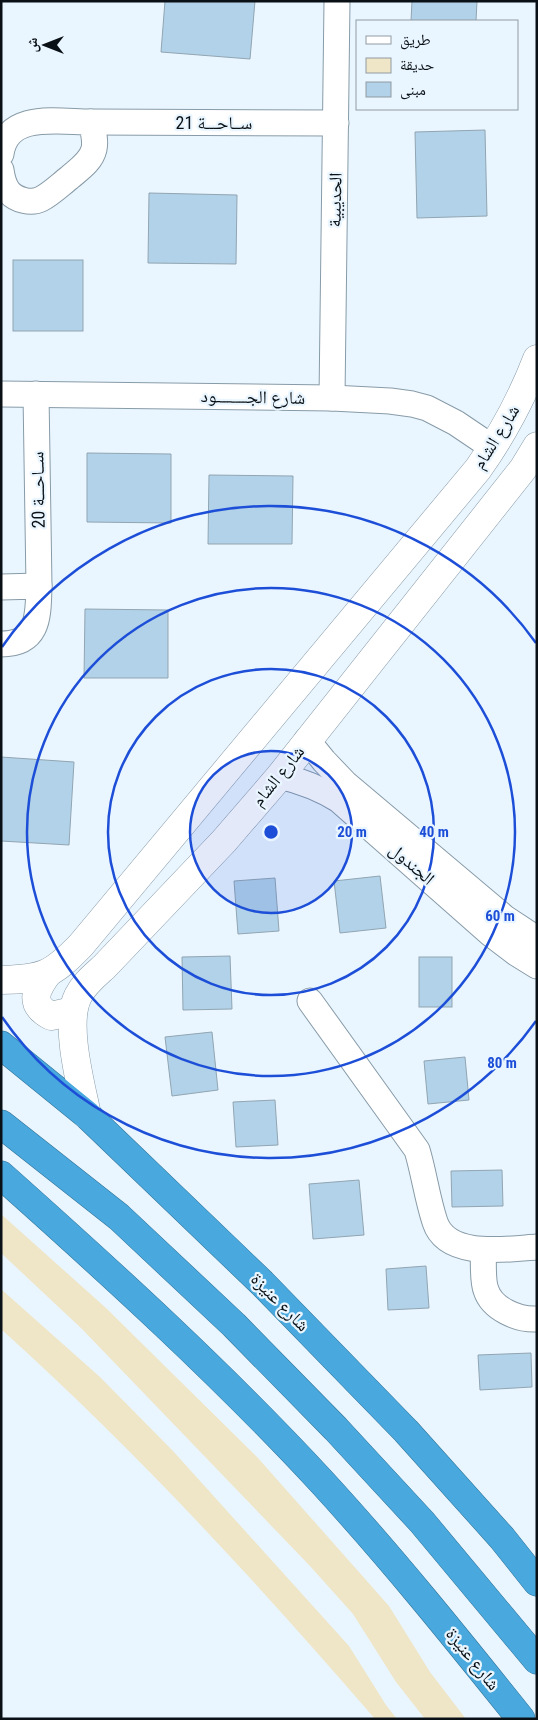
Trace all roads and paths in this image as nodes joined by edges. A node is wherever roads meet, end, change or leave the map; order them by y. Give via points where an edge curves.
1 (337, 1) edge
2 (91, 122) junction
3 (336, 123) junction
4 (1, 154) edge
5 (1, 170) edge
6 (537, 359) edge
7 (1, 394) edge
8 (36, 394) junction
9 (332, 398) junction
10 (537, 446) edge
11 (493, 448) junction
12 (39, 586) junction
13 (1, 587) edge
14 (1, 644) edge
15 (308, 740) junction
16 (280, 776) junction
17 (537, 939) edge
18 (537, 966) edge
19 (48, 973) junction
20 (1, 980) edge
21 (310, 1001) dead end
22 (73, 1011) junction
23 (1, 1045) edge
24 (87, 1115) junction
25 (1, 1124) edge
26 (1, 1175) edge
27 (537, 1247) edge
28 (483, 1250) junction
29 (537, 1318) edge
30 (537, 1582) edge
31 (537, 1660) edge
32 (521, 1719) edge

1 - 3 street, الحديبية
2 - 3 street, ســاحـــة 21
2 - 4 street, ســاحـــة 21 via 37,122 19,126 9,134
2 - 5 street via 94,149 91,156 77,172 39,200 28,202 8,191
3 - 9 street, الحديبية
6 - 11 street, شارع الشام via 526,388
7 - 8 street, شارع الجــــــــود
8 - 9 street, شارع الجــــــــود
8 - 12 street, ســاحـــة 20
9 - 11 street, شارع الجــــــــود via 390,401 427,408
10 - 15 street, شارع الشام
11 - 19 street, شارع الشام via 80,945
12 - 13 street
12 - 14 street, ســاحـــة 20 via 38,618 34,628 25,638
15 - 16 street, شارع الشام
15 - 17 street, الجندول via 345,783 505,918
16 - 18 street, الجندول via 319,789 339,800 491,934
16 - 22 street, شارع الشام via 224,841 84,985
19 - 20 street, شارع الشام via 27,980
19 - 22 street via 37,988 41,1010 51,1016
21 - 28 street via 417,1150 435,1223 442,1234 456,1244
22 - 24 street, شارع الشام via 75,1049
23 - 24 highway, شارع عنيزة
24 - 30 highway, شارع عنيزة via 262,1283 406,1431
25 - 31 highway via 119,1217 234,1325 422,1522
26 - 32 highway, شارع عنيزة via 122,1283 314,1474 395,1564
27 - 28 street
28 - 29 street via 486,1290 493,1301 506,1312 527,1319

